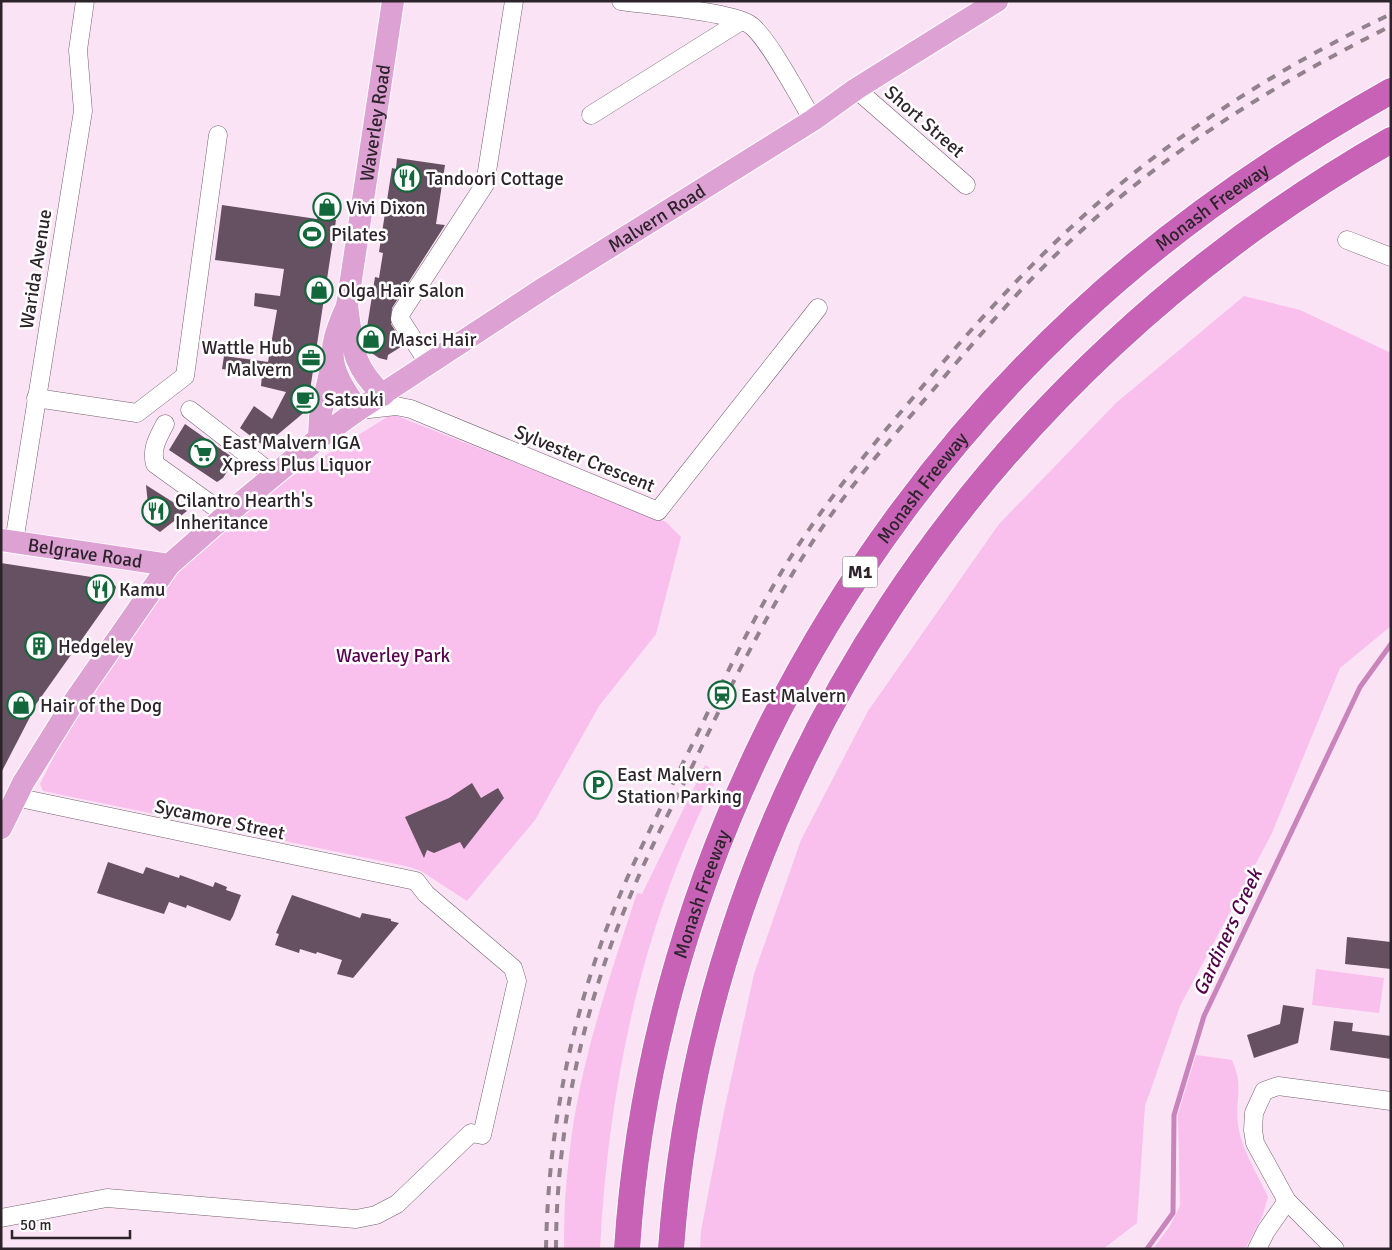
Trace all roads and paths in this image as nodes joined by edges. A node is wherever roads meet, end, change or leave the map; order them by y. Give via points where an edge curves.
1 (85, 1) edge
2 (393, 1) edge
3 (514, 1) edge
4 (621, 1) edge
5 (997, 1) edge
6 (741, 21) junction
7 (856, 89) junction
8 (1391, 91) edge
9 (591, 115) dead end
10 (813, 120) junction
11 (218, 135) dead end
12 (1391, 140) edge
13 (966, 185) dead end
14 (1348, 240) dead end
15 (1391, 257) edge
16 (347, 306) junction
17 (818, 308) dead end
18 (332, 364) junction
19 (429, 364) junction
20 (36, 398) junction
21 (389, 400) junction
22 (190, 410) dead end
23 (358, 410) junction
24 (165, 424) dead end
25 (319, 438) junction
26 (275, 476) junction
27 (226, 514) junction
28 (8, 541) edge
29 (169, 565) junction
30 (10, 801) edge
31 (1, 828) edge
32 (1391, 1101) edge
33 (1287, 1201) junction
34 (1, 1218) edge
35 (627, 1249) edge
36 (671, 1249) edge
37 (1257, 1249) edge
38 (1335, 1249) edge

1 - 20 street, Warida Avenue via 78,50 82,111
2 - 16 main road, Waverley Road
3 - 19 street via 485,184 401,313 400,320
4 - 6 street
5 - 7 main road, Malvern Road
6 - 9 street
6 - 10 street via 750,24 764,40
7 - 10 main road, Malvern Road
7 - 13 street, Short Street
8 - 35 highway, Monash Freeway / M1 via 1258,172 1161,244 1089,305 966,430 865,564 777,712 745,780 703,886 654,1057 635,1168
10 - 19 main road, Malvern Road
11 - 20 street via 184,376 137,413
12 - 36 highway, M1 via 1326,178 1232,243 1103,351 976,487 931,545 881,620 843,683 791,786 765,846 724,960 696,1068
14 - 15 street
16 - 18 main road, Waverley Road via 333,342
16 - 21 main road, Waverley Road via 355,358 364,375
17 - 21 street, Sylvester Crescent via 658,511
18 - 23 main road
18 - 25 main road, Waverley Road via 320,417
19 - 21 main road, Malvern Road
20 - 28 street, Warida Avenue
21 - 23 main road, Malvern Road
22 - 26 street
23 - 25 main road, Malvern Road
24 - 27 street via 154,445 155,464
25 - 26 main road
26 - 27 main road
27 - 29 main road
28 - 29 main road, Belgrave Road
29 - 30 main road via 70,706
30 - 31 main road
30 - 34 street, Sycamore Street via 416,881 426,894 502,958 516,974 482,1134 471,1133 397,1204 376,1215 356,1219 107,1198
32 - 33 street via 1278,1086 1264,1091 1254,1113 1253,1135
33 - 37 street
33 - 38 street

